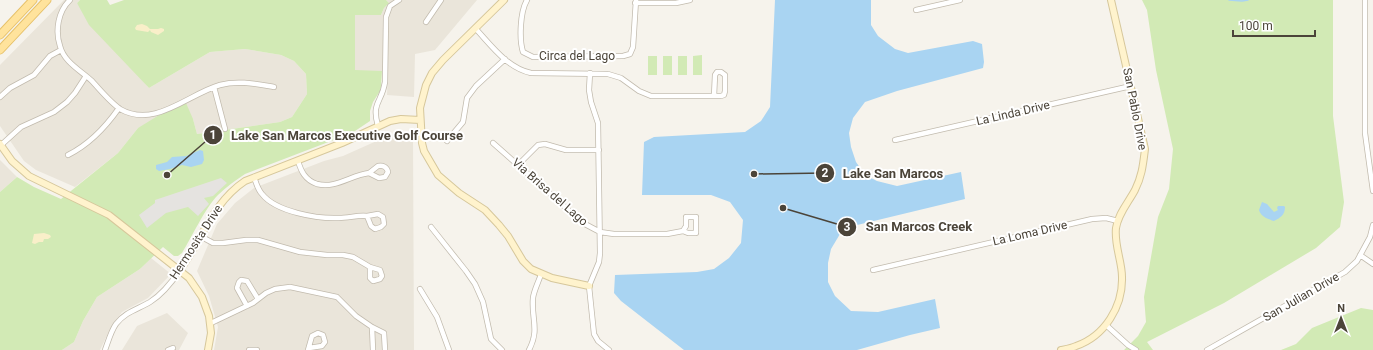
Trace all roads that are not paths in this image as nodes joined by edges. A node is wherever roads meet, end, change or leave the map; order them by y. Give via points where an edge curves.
1 (33, 0) edge
2 (47, 0) edge
3 (70, 0) edge
4 (399, 0) edge
5 (441, 0) edge
6 (504, 0) edge
7 (527, 0) edge
8 (690, 0) edge
9 (960, 0) edge
10 (1111, 0) edge
11 (1366, 0) edge
12 (636, 2) edge
13 (916, 10) dead end
14 (426, 22) dead end
15 (475, 28) junction
16 (0, 35) edge
17 (0, 50) edge
18 (61, 50) junction
19 (505, 59) junction
20 (590, 73) junction
21 (86, 76) junction
22 (1131, 86) junction
23 (214, 87) junction
24 (274, 87) dead end
25 (714, 96) junction
26 (0, 97) edge
27 (119, 108) junction
28 (420, 120) junction
29 (378, 126) junction
30 (224, 129) dead end
31 (895, 140) dead end
32 (447, 141) dead end
33 (493, 143) dead end
34 (0, 145) edge
35 (599, 150) junction
36 (68, 155) dead end
37 (298, 161) junction
38 (518, 165) junction
39 (369, 172) dead end
40 (254, 178) junction
41 (1373, 191) edge
42 (367, 216) dead end
43 (1118, 220) junction
44 (1373, 225) edge
45 (432, 227) dead end
46 (683, 230) dead end
47 (600, 232) junction
48 (200, 236) junction
49 (1360, 255) junction
50 (1373, 264) edge
51 (370, 267) dead end
52 (180, 270) junction
53 (873, 270) dead end
54 (541, 274) junction
55 (589, 286) junction
56 (420, 289) dead end
57 (258, 299) junction
58 (247, 306) junction
59 (211, 323) junction
60 (1106, 325) junction
61 (372, 327) junction
62 (530, 349) edge
63 (105, 350) edge
64 (208, 350) edge
65 (249, 350) edge
66 (256, 350) edge
67 (373, 350) edge
68 (385, 350) edge
69 (449, 350) edge
70 (502, 350) edge
71 (609, 350) edge
72 (1062, 350) edge
73 (1136, 350) edge
74 (1207, 350) edge

1 - 16 main road
2 - 17 main road
3 - 18 street via 60,17 58,40
4 - 29 street via 390,6 386,17 384,91 375,110
5 - 14 street
6 - 15 street
7 - 12 street, Circa del Lago via 522,12 522,47 523,52 533,57 630,54 633,47
8 - 12 street via 676,3
9 - 13 street
10 - 22 street, San Pablo Drive
11 - 41 street via 1365,133
15 - 19 street
15 - 28 street via 432,73 422,97
18 - 21 street via 68,62
18 - 26 street via 50,56 34,75 10,88
19 - 20 street via 513,66 531,73
19 - 32 street via 476,86 468,98 463,122
20 - 25 street via 621,78 651,96
20 - 35 street via 589,90 598,123
21 - 27 street
21 - 34 street via 67,102 54,112 22,127
22 - 31 street, La Linda Drive
22 - 43 street, San Pablo Drive via 1145,149 1143,171
23 - 24 street via 239,82
23 - 27 street via 153,115 138,115
23 - 30 street
25 - 25 street via 715,75 721,72 725,75 726,91 724,95
27 - 36 street via 91,141
28 - 29 street, Hermosita Drive via 390,121
28 - 54 street via 424,151 438,175 485,210 508,236 523,261
29 - 37 street, Hermosita Drive
33 - 38 street, Via Brisa del Lago
34 - 52 street via 12,161 29,176 109,214
35 - 38 street via 566,150 545,144 538,145
35 - 47 street
37 - 39 street via 308,180 321,185 329,186
37 - 40 street, Hermosita Drive
38 - 47 street, Via Brisa del Lago via 583,223
40 - 42 street via 261,194 293,212 326,218
40 - 48 street, Hermosita Drive via 235,188 219,204
43 - 53 street, La Loma Drive via 1092,219
43 - 60 street, San Pablo Drive via 1116,240 1122,276 1121,298
44 - 49 street, San Julian Drive via 1370,237
45 - 70 street via 475,284 483,302 491,339
46 - 47 street, Via Brisa del Lago via 667,234
47 - 55 street via 599,262
48 - 51 street via 213,243 258,240 300,252 353,257
48 - 52 street, Hermosita Drive
49 - 50 street
49 - 74 street, San Julian Drive via 1345,272
52 - 59 street via 202,297
52 - 63 street, Hermosita Drive via 162,293 134,309 116,325
54 - 55 street
54 - 62 street via 533,297 536,326
55 - 71 street via 594,334
56 - 69 street via 437,317
57 - 58 street
57 - 58 street via 247,281 238,282 237,288
57 - 61 street via 284,287 332,295
58 - 59 street
59 - 64 street
60 - 72 street, San Pablo Drive via 1093,338
60 - 73 street
61 - 67 street
61 - 68 street via 384,333
65 - 66 street

